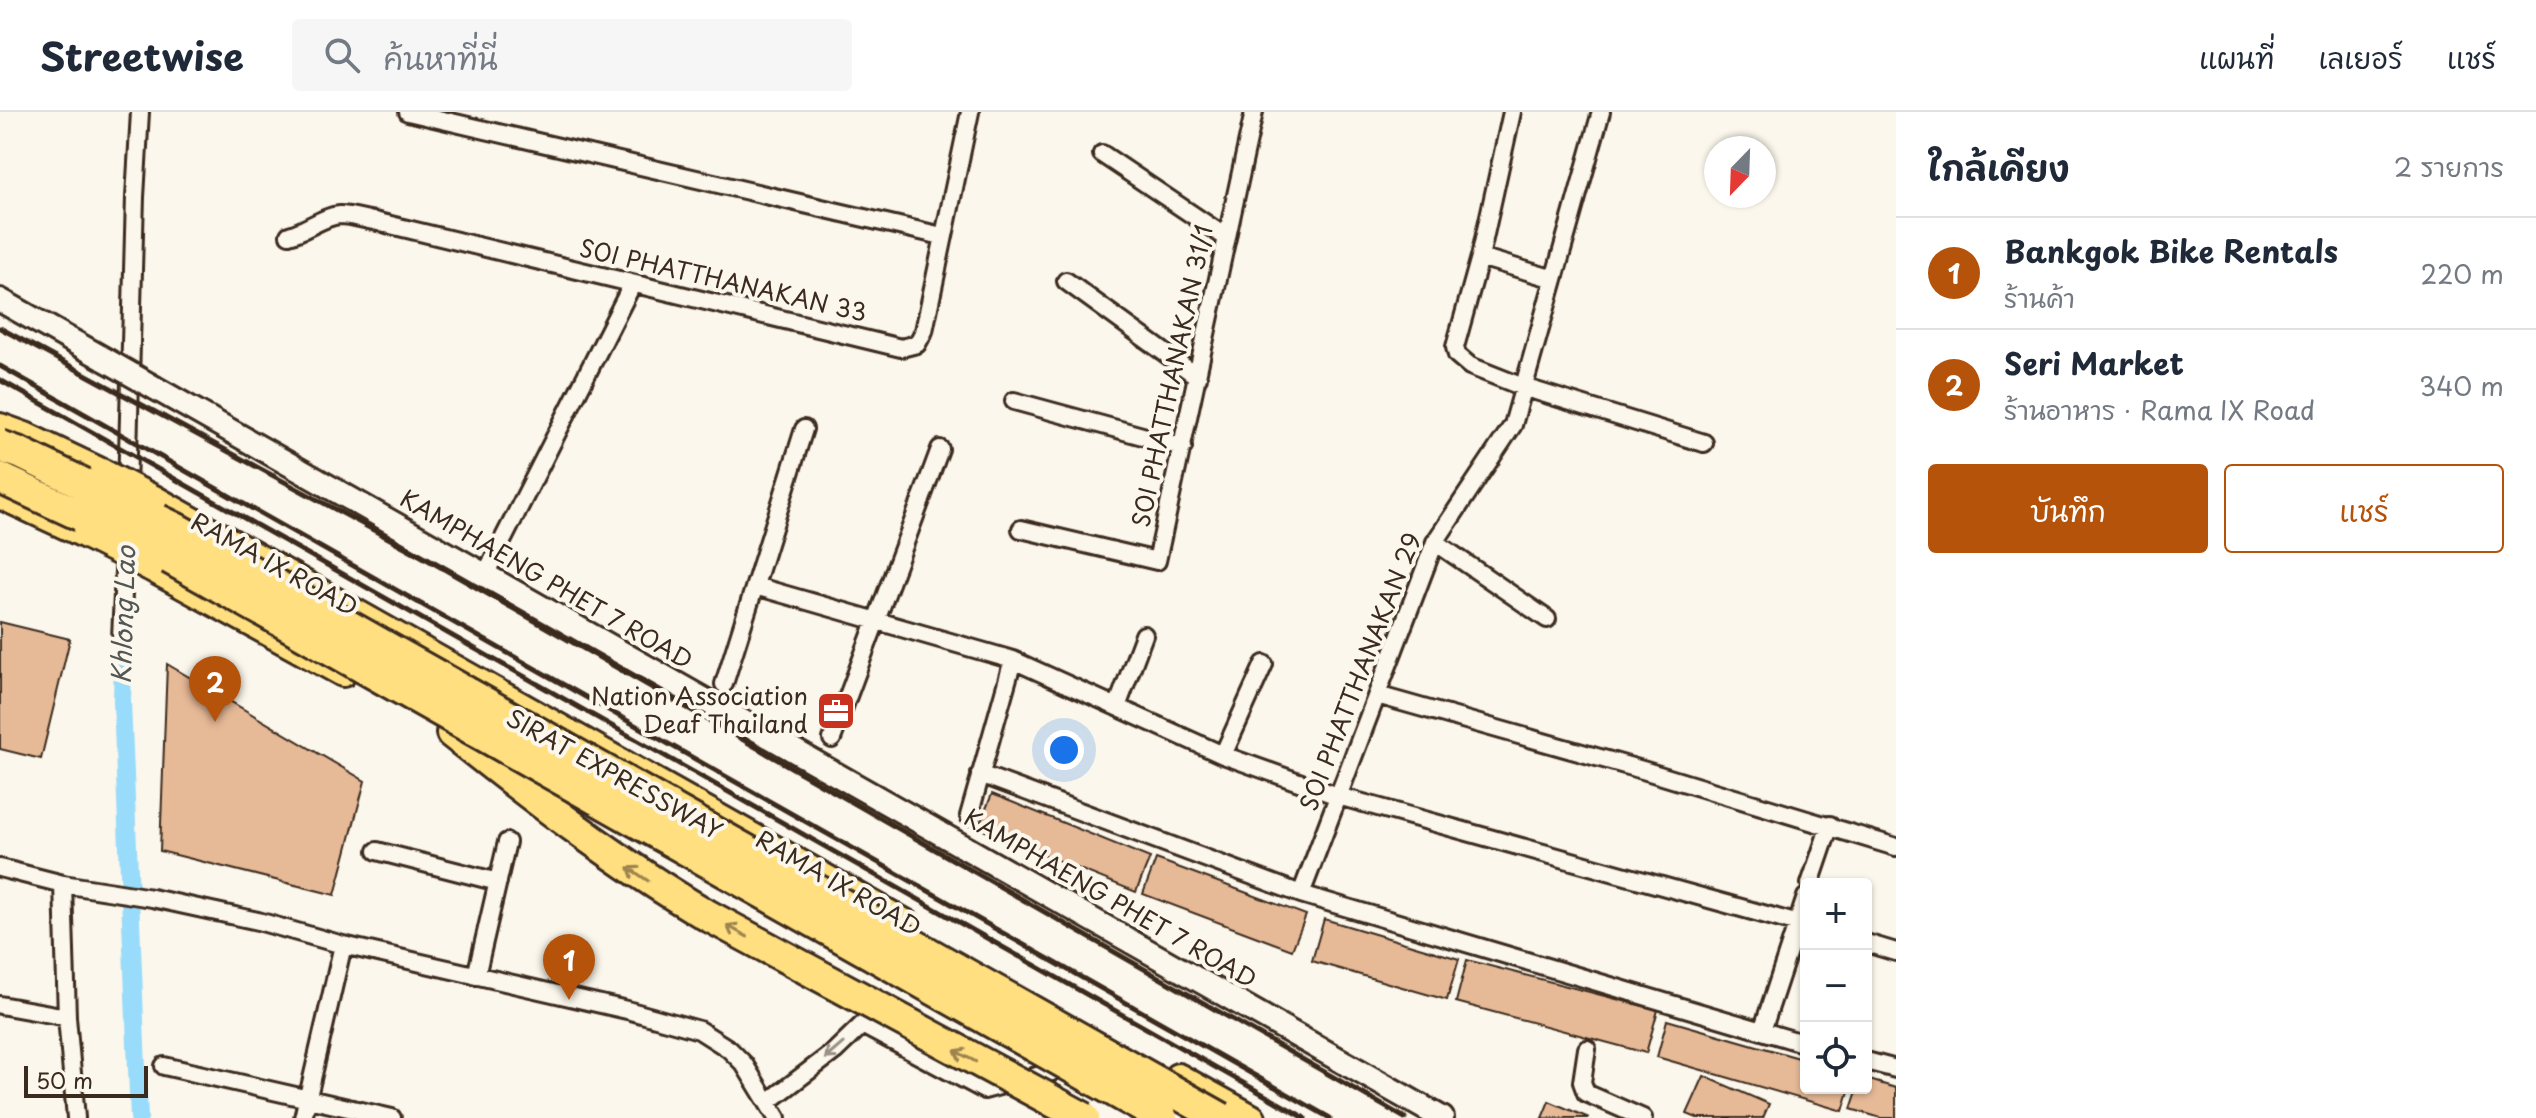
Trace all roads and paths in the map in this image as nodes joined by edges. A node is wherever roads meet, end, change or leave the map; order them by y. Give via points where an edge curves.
1 (140, 112) edge
2 (408, 112) edge
3 (970, 112) edge
4 (1254, 112) edge
5 (1512, 112) edge
6 (1601, 112) edge
7 (1102, 154) dead end
8 (289, 235) dead end
9 (942, 236) junction
10 (1227, 238) junction
11 (1480, 257) junction
12 (1554, 279) junction
13 (1066, 281) dead end
14 (632, 285) junction
15 (0, 300) edge
16 (1198, 377) junction
17 (1523, 387) junction
18 (1014, 401) dead end
19 (0, 427) edge
20 (804, 429) dead end
21 (1704, 443) dead end
22 (0, 446) edge
23 (1183, 447) junction
24 (940, 449) dead end
25 (0, 478) edge
26 (0, 495) edge
27 (1021, 529) dead end
28 (1435, 542) junction
29 (485, 575) junction
30 (755, 586) junction
31 (1547, 619) dead end
32 (876, 620) junction
33 (1144, 635) dead end
34 (121, 638) dead end
35 (1013, 660) junction
36 (1264, 664) dead end
37 (724, 684) dead end
38 (1377, 695) junction
39 (1117, 707) junction
40 (452, 733) junction
41 (832, 739) dead end
42 (1223, 755) junction
43 (980, 774) junction
44 (1338, 796) junction
45 (969, 816) dead end
46 (1830, 825) junction
47 (507, 842) dead end
48 (1896, 847) edge
49 (377, 851) dead end
50 (0, 868) edge
51 (1812, 878) edge
52 (498, 882) junction
53 (63, 884) junction
54 (1301, 894) junction
55 (1800, 924) edge
56 (1800, 930) edge
57 (343, 945) junction
58 (1872, 945) edge
59 (1896, 952) edge
60 (476, 976) junction
61 (0, 1005) edge
62 (67, 1017) junction
63 (1762, 1031) junction
64 (1800, 1042) edge
65 (1587, 1049) dead end
66 (1872, 1063) edge
67 (164, 1066) dead end
68 (1896, 1069) edge
69 (1052, 1072) junction
70 (307, 1097) junction
71 (768, 1102) junction
72 (76, 1118) edge
73 (303, 1118) edge
74 (392, 1118) edge
75 (777, 1118) edge
76 (1084, 1118) edge
77 (1134, 1118) edge
78 (1162, 1118) edge
79 (1221, 1118) edge
80 (1252, 1118) edge
81 (1442, 1118) edge
82 (1643, 1118) edge

1 - 34 street
2 - 9 street
3 - 9 street, SOI PHATTHANAKAN 33
4 - 10 street, SOI PHATTHANAKAN 31/1
5 - 11 street
6 - 12 street, SOI PHATTHANAKAN 29
7 - 10 street
8 - 14 street, SOI PHATTHANAKAN 33 via 340,215
9 - 14 street, SOI PHATTHANAKAN 33 via 924,331 917,344 901,348
10 - 16 street, SOI PHATTHANAKAN 31/1
11 - 12 street
11 - 17 street via 1457,355 1470,366
12 - 17 street, SOI PHATTHANAKAN 29
13 - 16 street
14 - 29 street
15 - 29 street, KAMPHAENG PHET 7 ROAD, bridge
16 - 23 street, SOI PHATTHANAKAN 31/1
17 - 21 street
17 - 28 street, SOI PHATTHANAKAN 29 via 1513,425
18 - 23 street
19 - 80 main road, RAMA IX ROAD, bridge via 154,499
20 - 30 street
22 - 79 highway, SIRAT EXPRESSWAY, bridge via 177,529
23 - 27 street, SOI PHATTHANAKAN 31/1 via 1157,561
24 - 32 street
25 - 78 highway, SIRAT EXPRESSWAY, bridge via 153,549
26 - 40 main road, bridge via 150,567
28 - 31 street
28 - 38 street, SOI PHATTHANAKAN 29
29 - 81 street, KAMPHAENG PHET 7 ROAD
30 - 32 street
30 - 37 street
32 - 35 street
32 - 41 street
33 - 39 street
35 - 39 street
35 - 43 street
36 - 42 street
38 - 44 street, SOI PHATTHANAKAN 29
38 - 46 street
39 - 42 street
40 - 69 main road
76 -> 40 highway, bridge via 648,880
42 - 44 street
43 - 45 street
43 - 54 street
44 - 54 street, SOI PHATTHANAKAN 29
44 - 55 street
46 - 48 street
46 - 51 street
47 - 52 street
49 - 52 street
50 - 53 street
52 - 60 street
53 - 57 street via 258,921
53 - 62 street
54 - 63 street
56 - 63 street
57 - 60 street
57 - 70 street
58 - 59 street
60 - 71 street via 699,1030 744,1064
61 - 62 street
62 - 72 street
63 - 64 street
65 - 82 street via 1582,1082 1586,1093
66 - 68 street
67 - 70 street
69 -> 71 street via 984,1090 862,1025
69 - 77 main road
70 - 73 street
70 - 74 street
71 - 75 street

